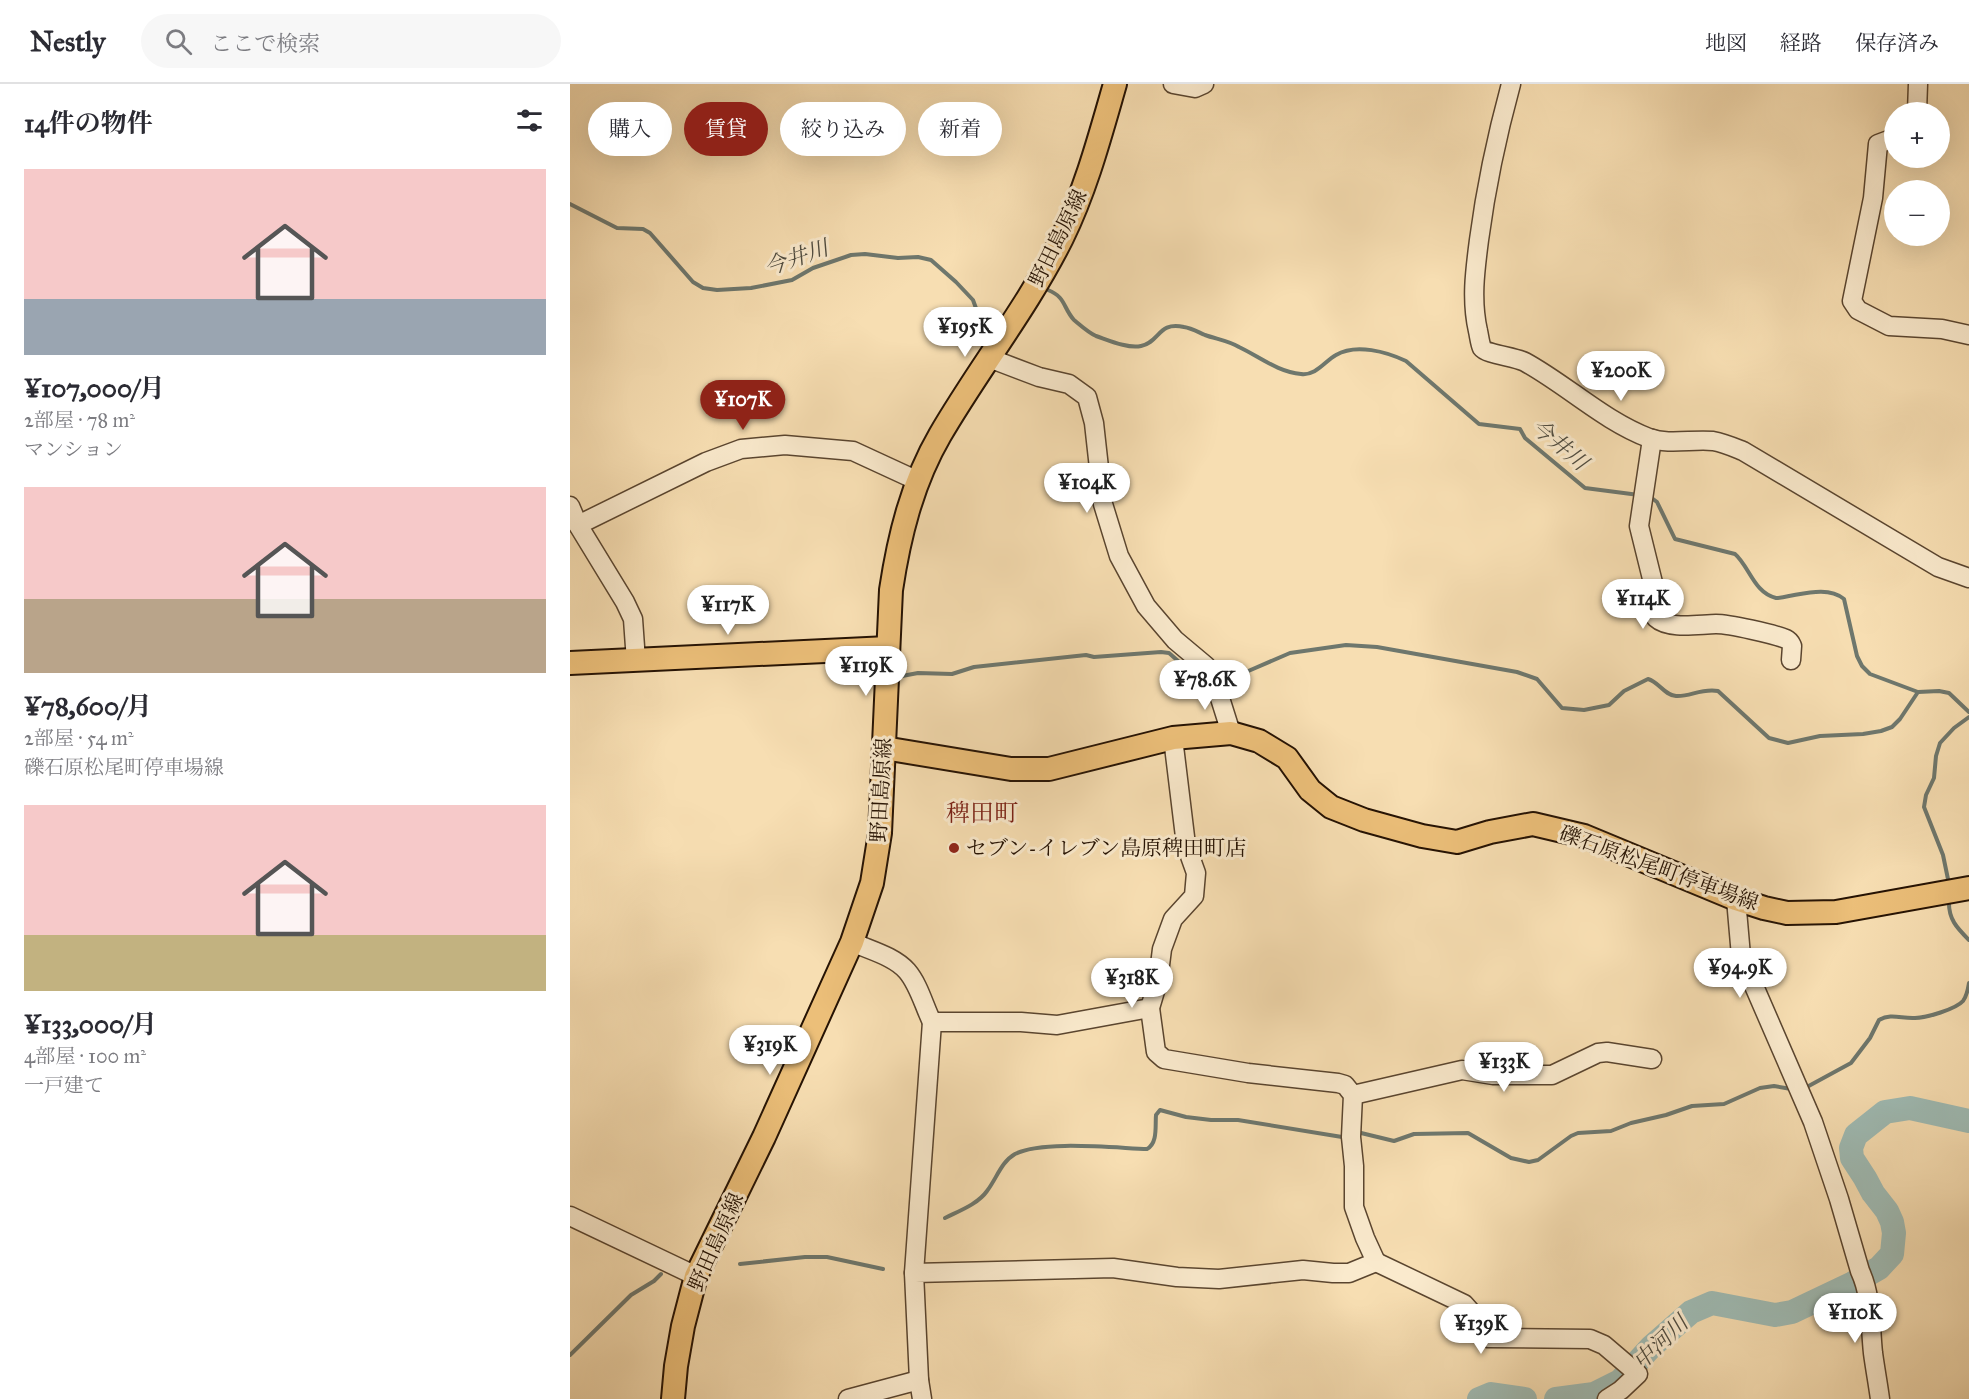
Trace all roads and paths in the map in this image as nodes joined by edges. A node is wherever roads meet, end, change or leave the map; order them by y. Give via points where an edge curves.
1 (1115, 84) edge
2 (1173, 84) edge
3 (1204, 84) edge
4 (1511, 84) edge
5 (1918, 84) edge
6 (1917, 102) edge
7 (1884, 142) edge
8 (1969, 335) edge
9 (989, 358) junction
10 (1652, 439) junction
11 (918, 481) junction
12 (570, 506) edge
13 (578, 525) junction
14 (1969, 578) edge
15 (888, 648) junction
16 (1791, 660) dead end
17 (636, 661) junction
18 (570, 663) edge
19 (1230, 733) junction
20 (1173, 738) junction
21 (884, 748) junction
22 (1956, 890) edge
23 (1736, 898) junction
24 (852, 942) junction
25 (1150, 1008) junction
26 (932, 1022) junction
27 (1652, 1059) dead end
28 (1353, 1095) junction
29 (570, 1216) edge
30 (1376, 1262) junction
31 (914, 1274) junction
32 (696, 1276) junction
33 (919, 1380) junction
34 (673, 1399) edge
35 (848, 1399) edge
36 (922, 1399) edge
37 (1607, 1399) edge
38 (1880, 1399) edge

1 - 9 main road, 野田島原線 via 1090,170 1062,238 1023,309
2 - 3 street via 1195,88
4 - 10 street via 1488,180 1473,285 1474,314 1482,348 1516,357 1587,404
5 - 6 street
7 - 8 street via 1878,144 1873,198 1852,301 1858,310 1889,326
9 - 11 main road, 野田島原線 via 939,437
9 - 19 street via 1069,384 1086,396 1094,423 1103,504 1119,556 1146,606 1210,672
10 - 14 street via 1713,441 1743,451 1938,567
10 - 16 street via 1639,526 1659,621 1718,624 1786,639 1792,646
11 - 13 street via 853,451 785,445 741,449 706,462
11 - 15 main road, 野田島原線 via 897,554
12 - 13 street
13 - 17 street via 633,619
15 - 17 main road
15 - 21 main road, 野田島原線
17 - 18 main road
19 - 20 main road, 礫石原松尾町停車場線
19 - 23 main road, 礫石原松尾町停車場線 via 1259,741 1287,758 1310,790 1331,807 1364,820 1457,842 1533,824 1584,836
20 - 21 main road, 礫石原松尾町停車場線 via 1049,769 1011,769
20 - 25 street via 1186,845 1196,873 1194,896 1173,919 1162,950
21 - 24 main road, 野田島原線 via 873,883
22 - 23 main road, 礫石原松尾町停車場線 via 1812,914 1776,910
23 - 38 street via 1741,956 1813,1122 1870,1300
24 - 26 street via 906,969
24 - 32 main road, 野田島原線
25 - 26 street via 1057,1025
25 - 28 street via 1156,1052 1164,1059 1338,1083
26 - 31 street
27 - 28 street via 1598,1053 1552,1075 1493,1076 1462,1070
28 - 30 street via 1354,1207
29 - 32 street
30 - 31 street via 1349,1273 1303,1270 1219,1279 1113,1268
30 - 37 street via 1464,1305 1482,1336 1590,1339 1604,1345 1638,1374
31 - 33 street
32 - 34 main road, 野田島原線 via 683,1326
33 - 35 street
33 - 36 street

